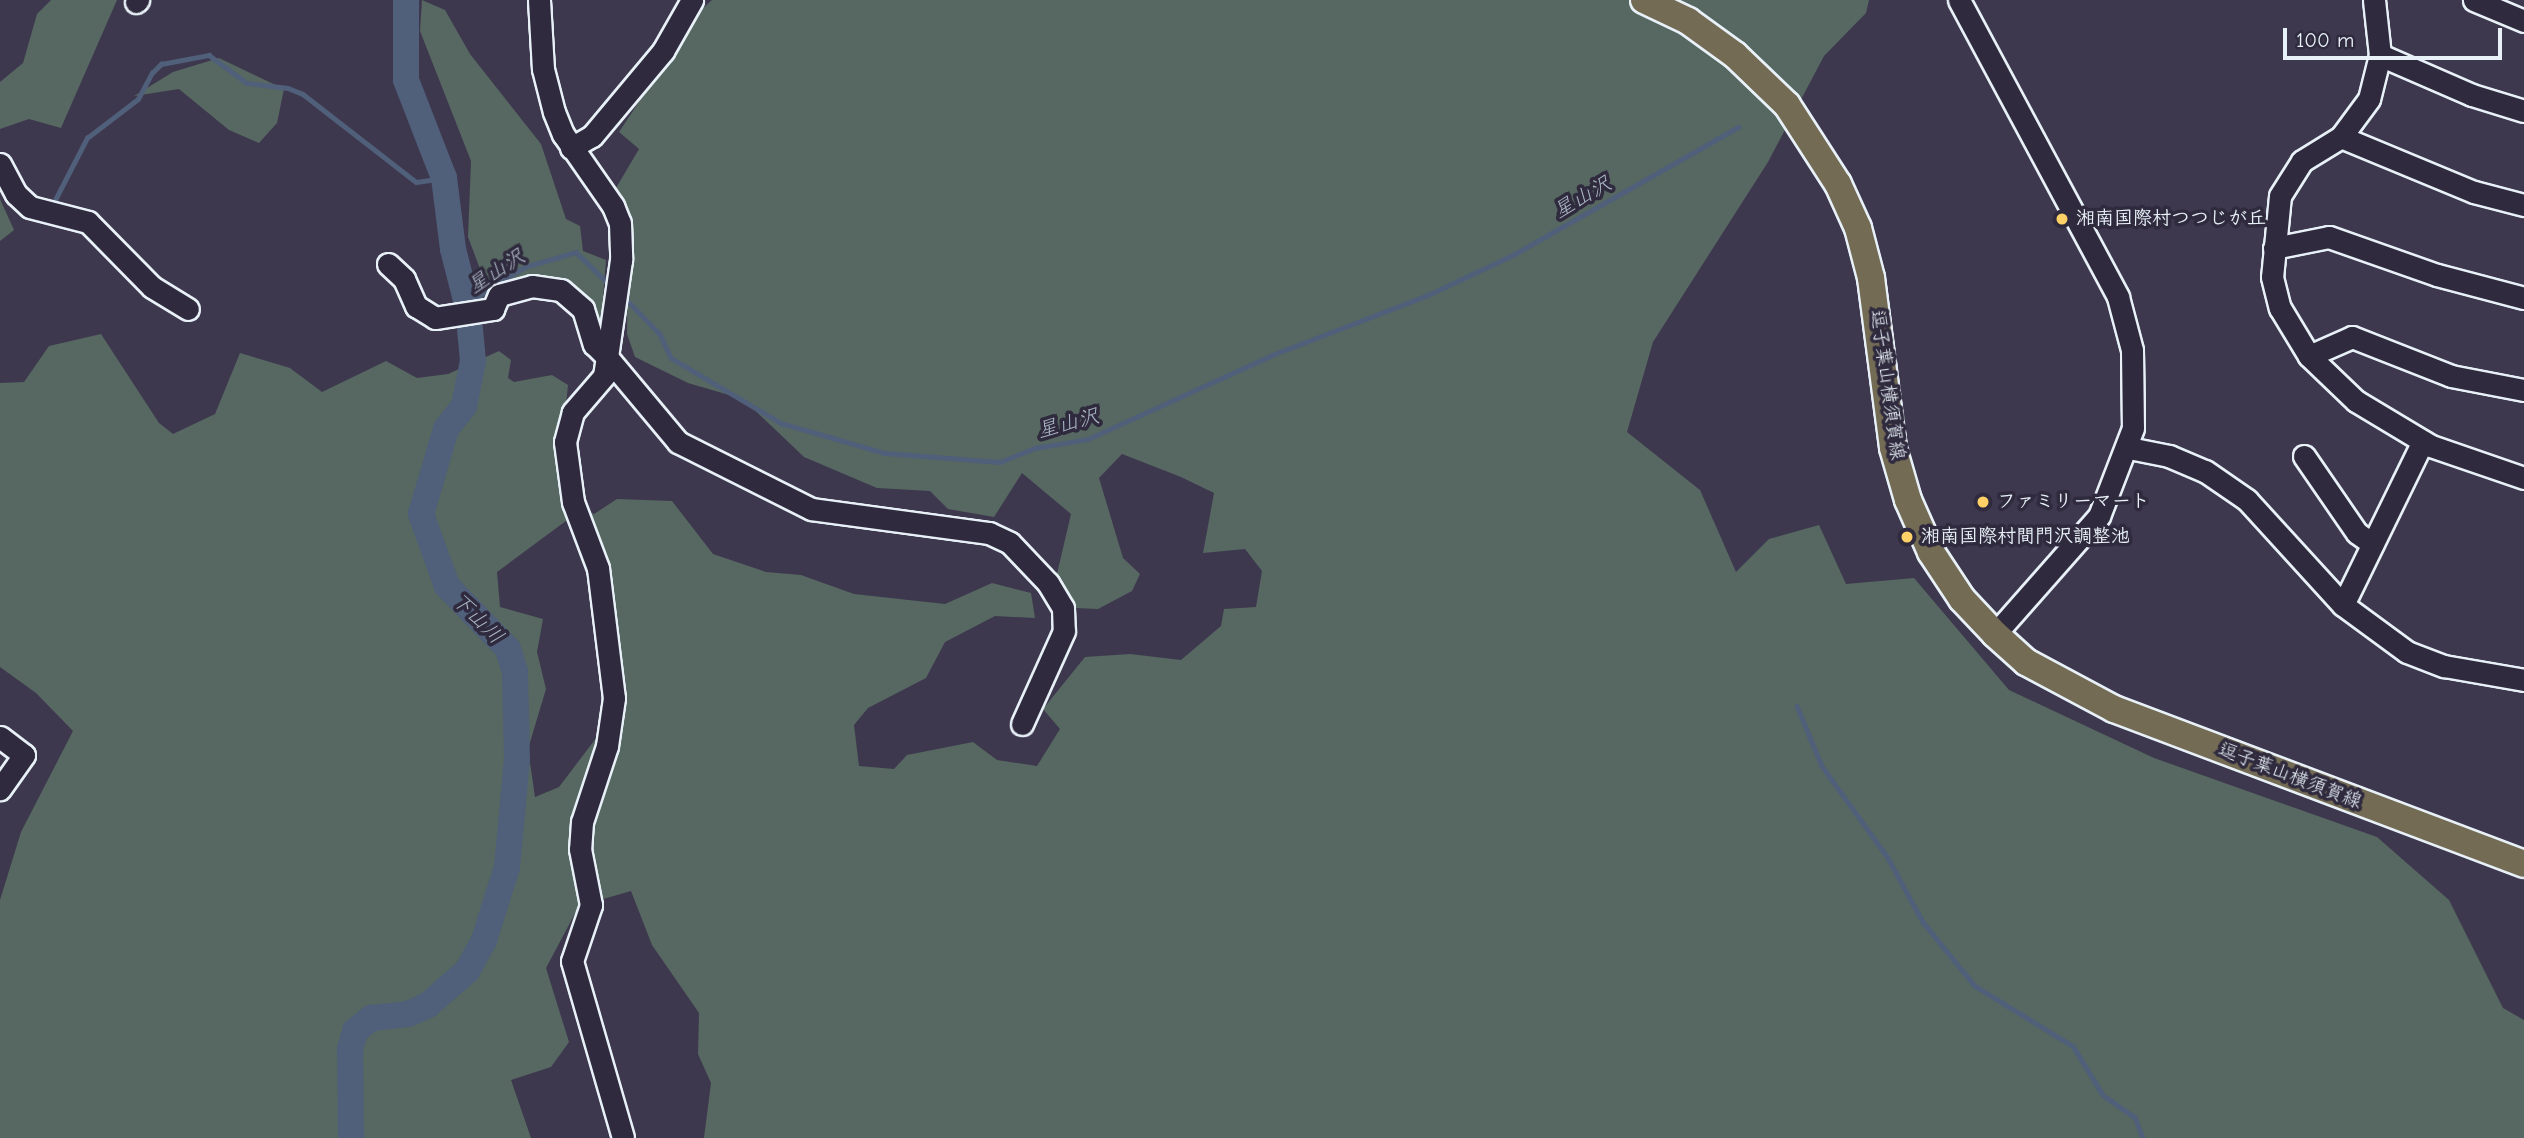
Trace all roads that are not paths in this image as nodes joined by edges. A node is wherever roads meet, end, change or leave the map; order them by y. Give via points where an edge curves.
1 (539, 0) edge
2 (692, 0) edge
3 (1644, 0) edge
4 (1959, 0) edge
5 (2374, 0) edge
6 (2474, 0) edge
7 (2524, 21) edge
8 (2380, 55) junction
9 (2524, 111) edge
10 (2341, 137) junction
11 (571, 148) junction
12 (0, 164) edge
13 (2524, 205) edge
14 (2274, 248) junction
15 (388, 264) dead end
16 (2524, 298) edge
17 (188, 309) dead end
18 (609, 350) junction
19 (2309, 356) junction
20 (2524, 390) edge
21 (2423, 442) junction
22 (2129, 448) junction
23 (2304, 456) dead end
24 (2524, 478) edge
25 (2373, 544) junction
26 (2343, 606) junction
27 (1996, 634) junction
28 (2524, 680) edge
29 (1022, 724) dead end
30 (0, 737) edge
31 (0, 789) edge
32 (2524, 864) edge
33 (623, 1138) edge

1 - 11 street via 545,80
2 - 11 street via 663,51 592,136
3 - 27 main road, 逗子葉山横須賀線 via 1688,21 1735,55 1787,105 1838,184 1858,228 1871,278 1893,448 1908,500 1931,552 1962,598
4 - 22 street via 2118,297 2132,350
5 - 8 street
6 - 7 street
8 - 9 street via 2472,95
8 - 10 street via 2369,99
10 - 13 street via 2474,192
10 - 14 street via 2302,161 2291,176 2280,196
11 - 18 street via 613,205 620,223 621,260
12 - 17 street via 16,194 30,207 88,222 152,286
14 - 16 street via 2329,237 2437,275
14 - 19 street via 2272,277 2280,308
15 - 18 street via 404,279 416,306 426,314 493,309 499,295 532,285 561,290 583,309 594,344
18 - 29 street via 678,442 811,509 840,517 989,533 1010,543 1048,583 1063,608 1064,631
18 - 33 street via 604,376 573,412 565,442 573,502 598,568 614,698 607,746 582,822 580,849 591,905 572,961
19 - 20 street via 2352,337 2451,376
19 - 21 street via 2356,401
21 - 24 street
21 - 25 street
22 - 26 street via 2169,456 2205,471 2247,500
22 - 27 street via 2099,516
23 - 25 street via 2357,533
25 - 26 street
26 - 28 street via 2407,652 2444,666
27 - 32 main road, 逗子葉山横須賀線 via 2026,662 2114,709
30 - 31 street via 24,755

